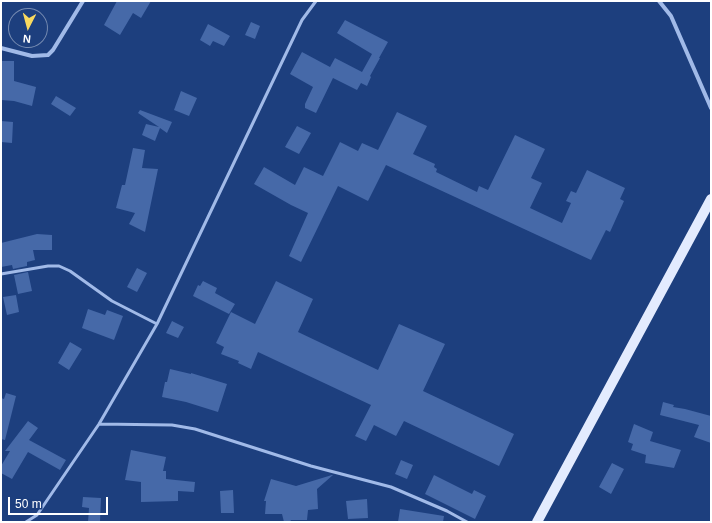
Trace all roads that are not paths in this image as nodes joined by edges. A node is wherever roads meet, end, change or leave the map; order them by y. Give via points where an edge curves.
1 (84, 1) edge
2 (316, 1) edge
3 (659, 1) edge
4 (1, 48) edge
5 (711, 108) edge
6 (711, 199) edge
7 (1, 274) edge
8 (158, 324) junction
9 (98, 424) junction
10 (26, 522) edge
11 (467, 522) edge
12 (537, 522) edge

1 - 4 street via 48,55 32,56
2 - 8 lane via 302,20
3 - 5 street via 671,16
6 - 12 main road
7 - 8 lane via 59,266 112,301
8 - 9 lane
9 - 10 lane via 37,515
9 - 11 lane via 172,425 195,429 311,466 391,487

